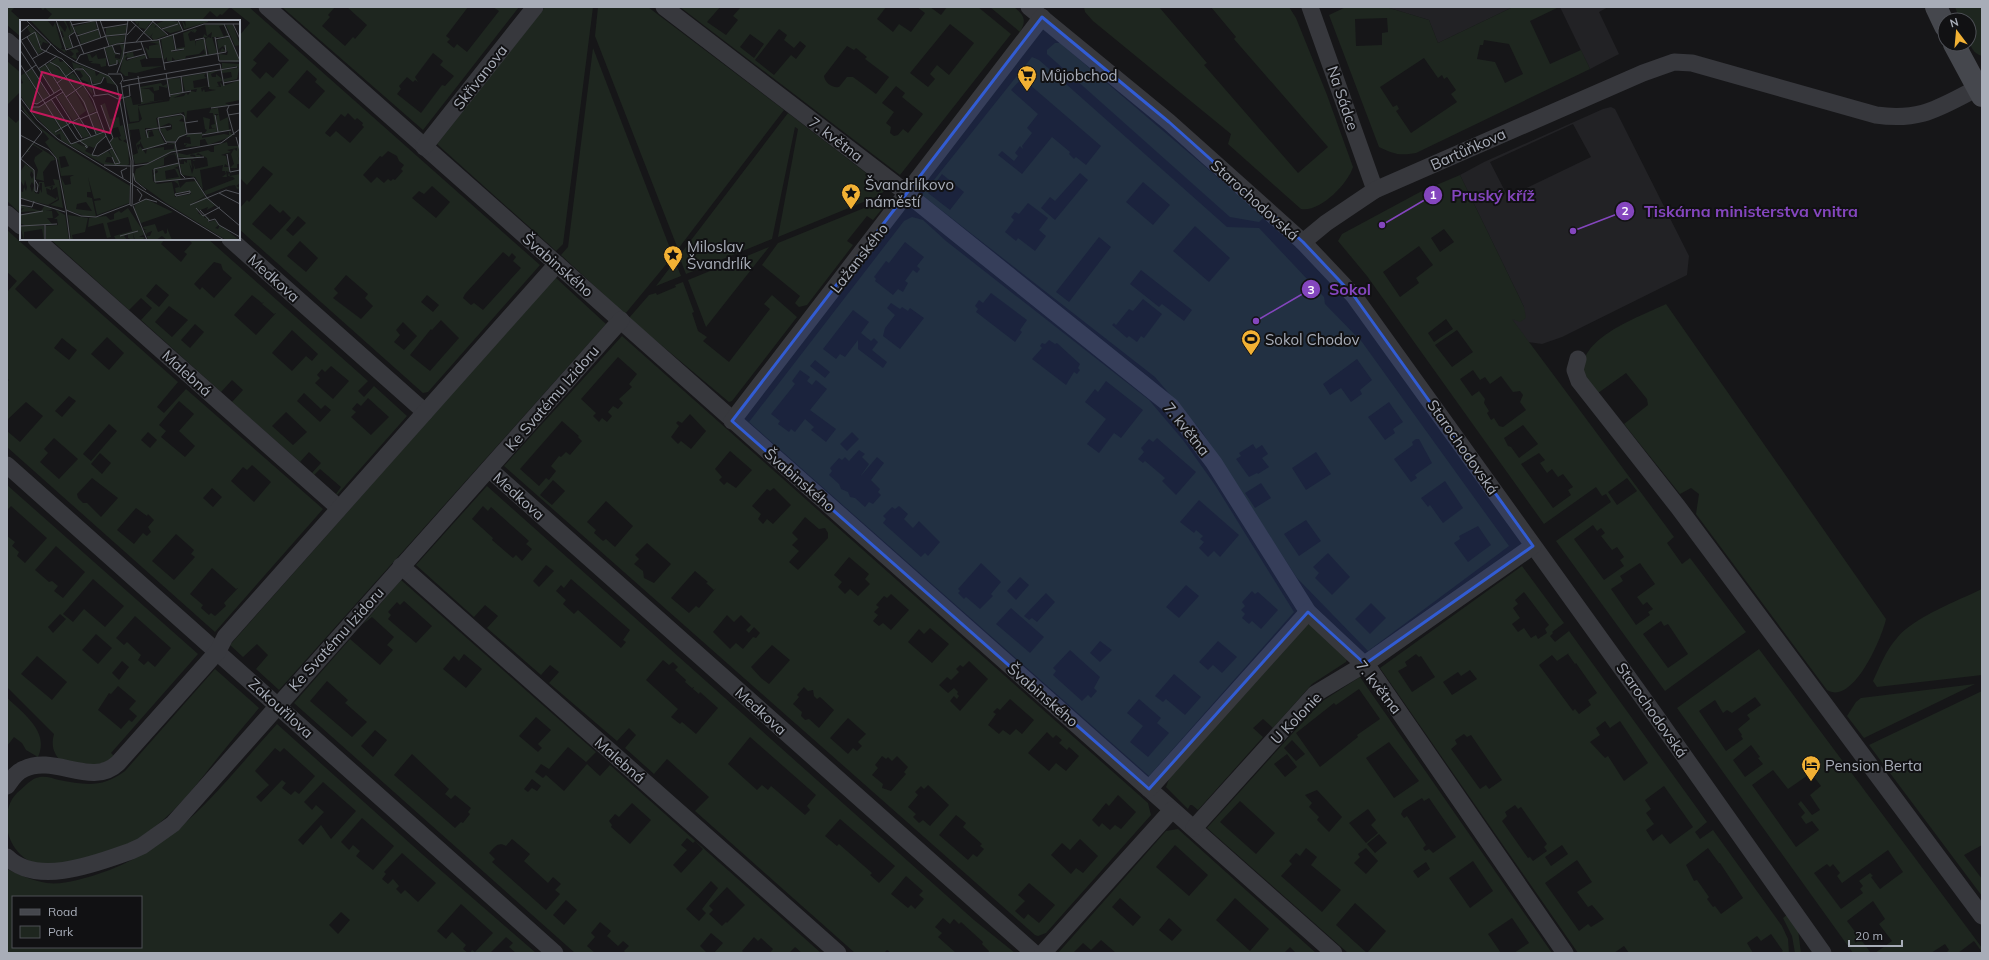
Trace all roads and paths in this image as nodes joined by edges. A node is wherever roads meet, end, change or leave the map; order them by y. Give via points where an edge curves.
1 (267, 7) edge
2 (535, 7) edge
3 (664, 7) edge
4 (1310, 7) edge
5 (1036, 12) edge
6 (7, 41) edge
7 (20, 52) edge
8 (1959, 52) edge
9 (1981, 90) edge
10 (424, 147) junction
11 (1375, 190) junction
12 (907, 195) junction
13 (7, 214) edge
14 (20, 225) edge
15 (37, 240) edge
16 (231, 240) edge
17 (1303, 242) junction
18 (557, 264) junction
19 (621, 320) junction
20 (1578, 359) dead end
21 (425, 412) junction
22 (732, 420) junction
23 (7, 465) edge
24 (489, 469) junction
25 (339, 508) junction
26 (1533, 546) junction
27 (401, 566) junction
28 (1308, 612) junction
29 (218, 651) junction
30 (1364, 664) junction
31 (278, 705) junction
32 (7, 786) edge
33 (1149, 789) junction
34 (1172, 810) junction
35 (1194, 828) junction
36 (7, 857) edge
37 (1982, 916) edge
38 (555, 953) edge
39 (838, 953) edge
40 (1034, 953) edge
41 (1043, 953) edge
42 (1334, 953) edge
43 (1565, 953) edge
44 (1824, 953) edge

1 - 10 street, Švabinského
2 - 10 street, Skřivanova
3 - 12 street, 7. května
4 - 11 street, Na Sádce
5 - 12 street, Lažanského
5 - 17 street, Starochodovská via 1169,122
6 - 7 street
8 - 9 main road
9 - 11 street, Bartůňkova via 1936,110 1907,117 1891,117 1692,63 1674,62 1643,73
10 - 18 street, Švabinského
11 - 17 street, Bartůňkova
12 - 22 street, Lažanského
12 - 28 street, 7. května via 1171,406 1214,463
13 - 14 street
15 - 25 street, Malebná
16 - 21 street, Medkova
17 - 26 street, Starochodovská via 1354,296
18 - 19 street, Švabinského
18 - 21 street
19 - 22 street, Švabinského
19 - 24 street, Ke Svatému Izidoru
20 - 37 street via 1575,370 1579,381 1678,507
21 - 25 street
22 - 33 street, Švabinského
23 - 29 street, Zakouřilova
24 - 27 street, Ke Svatému Izidoru
24 - 40 street, Medkova
25 - 29 street via 224,637
26 - 30 street, U Kolonie
26 - 44 street, Starochodovská
27 - 31 street, Ke Svatému Izidoru
27 - 39 street, Malebná
28 - 30 street, 7. května
28 - 33 street
29 - 31 street, Zakouřilova
29 - 32 street via 111,770 99,774 37,765 24,768
30 - 35 street, U Kolonie via 1315,694
30 - 43 street, 7. května
31 - 36 street, Ke Svatému Izidoru via 173,824 142,846 104,860 57,872 39,873 20,867
31 - 38 street, Zakouřilova
33 - 34 street, Švabinského
34 - 35 street, Švabinského
34 - 41 street
35 - 42 street, Švabinského

